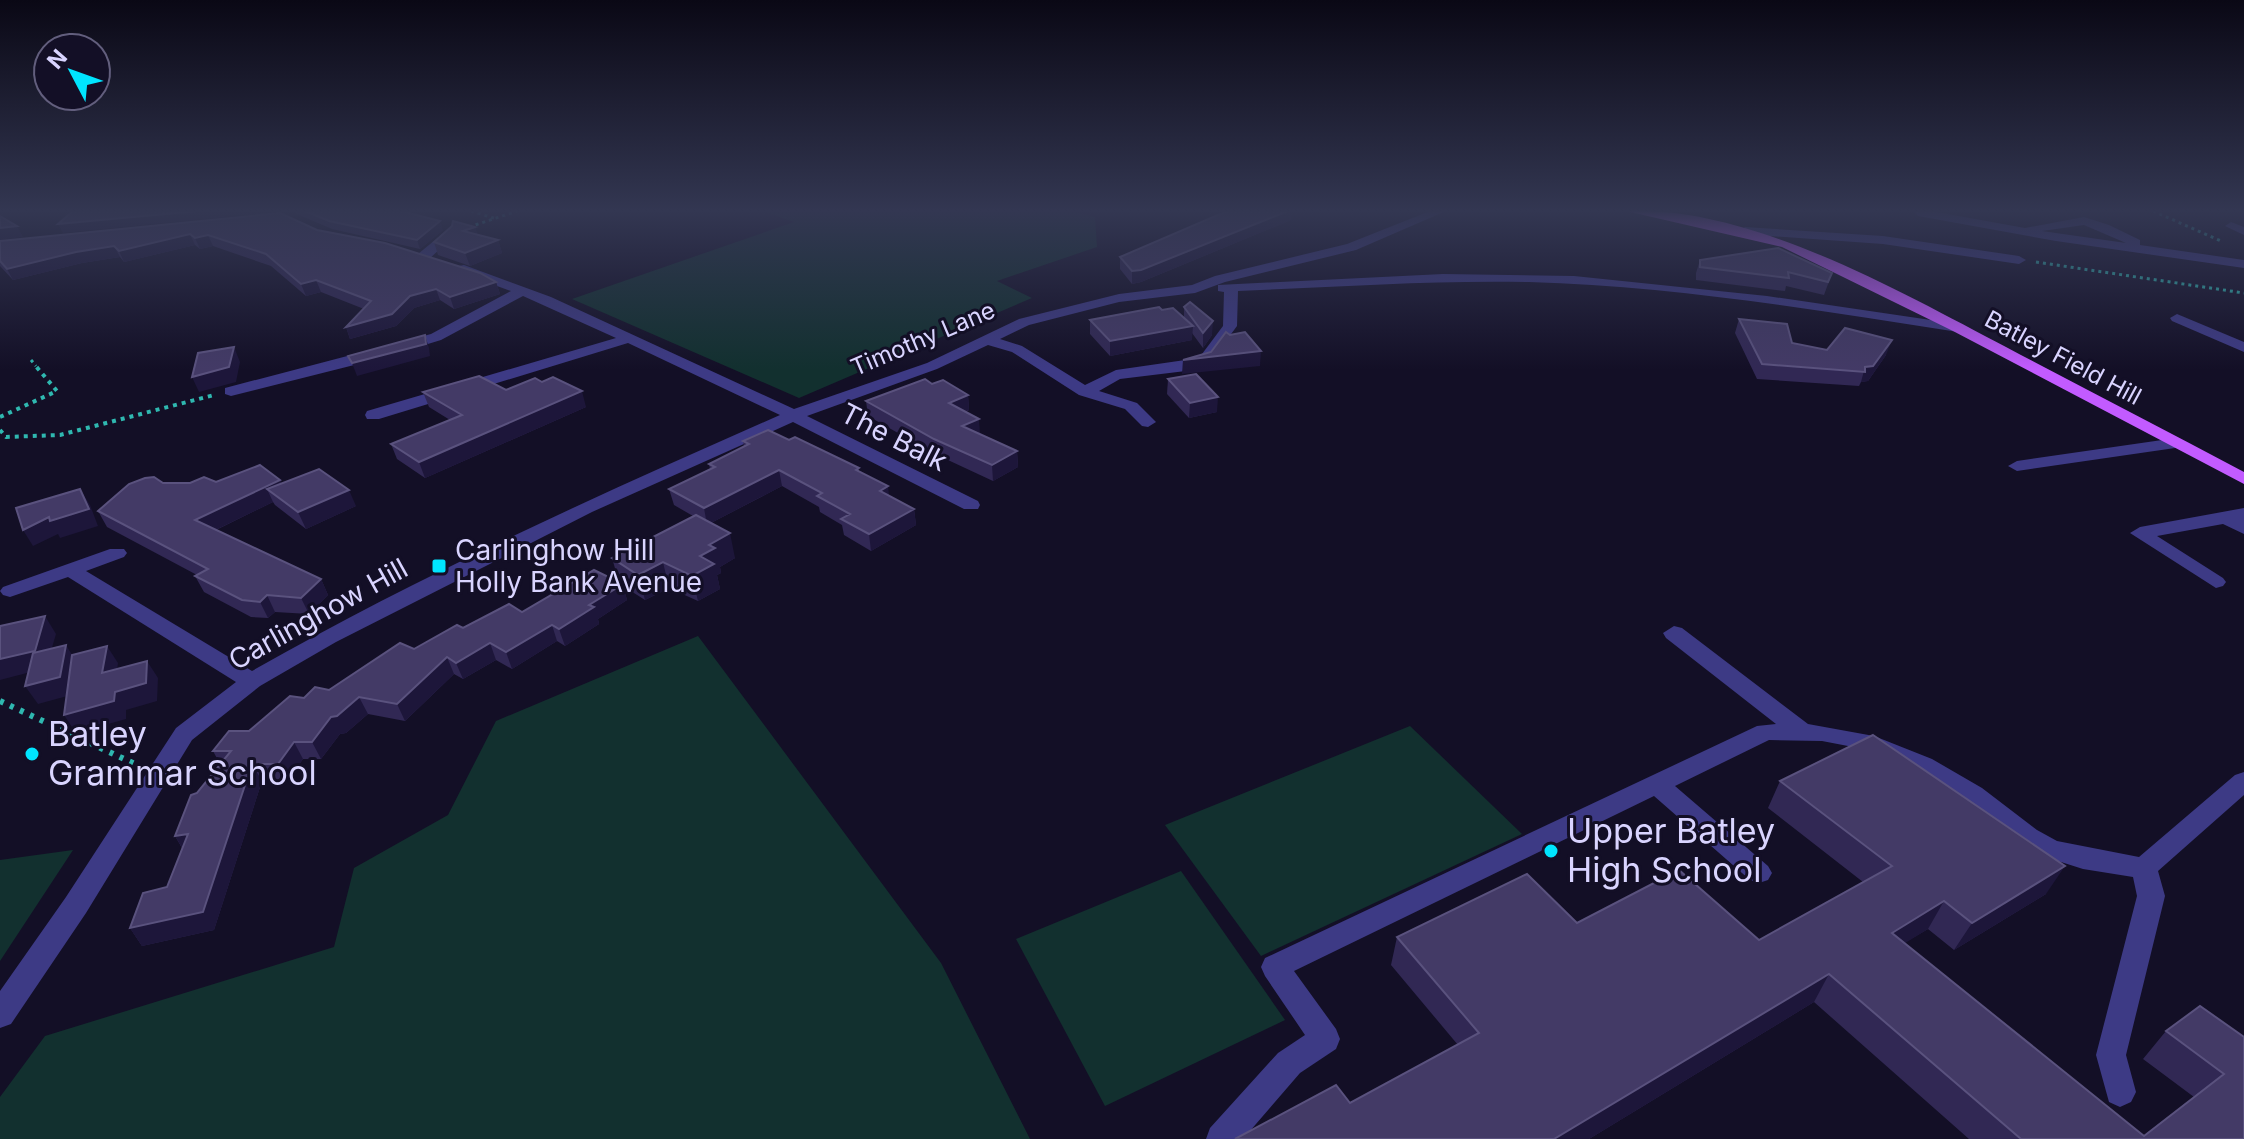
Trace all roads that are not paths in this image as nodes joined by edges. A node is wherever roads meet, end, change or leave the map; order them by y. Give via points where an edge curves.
1 (445, 264) edge
2 (1281, 264) edge
3 (1828, 264) edge
4 (1231, 288) junction
5 (1195, 289) junction
6 (522, 291) junction
7 (2177, 318) dead end
8 (1958, 328) junction
9 (627, 339) junction
10 (987, 340) junction
11 (2244, 347) edge
12 (231, 391) road end
13 (1085, 392) junction
14 (373, 415) dead end
15 (794, 415) junction
16 (1148, 422) dead end
17 (2176, 443) junction
18 (2017, 466) dead end
19 (2244, 479) edge
20 (971, 505) dead end
21 (2235, 516) edge
22 (2244, 528) edge
23 (117, 553) dead end
24 (70, 570) junction
25 (2216, 582) dead end
26 (10, 591) dead end
27 (1674, 633) dead end
28 (252, 681) junction
29 (1800, 730) junction
30 (2244, 781) edge
31 (1658, 785) junction
32 (2144, 868) junction
33 (1759, 873) dead end
34 (0, 1015) edge
35 (2120, 1092) dead end
36 (1222, 1139) edge

1 - 6 street, The Balk
2 - 5 street, Timothy Lane
3 - 8 main road, Batley Field Hill
4 - 5 street
4 - 8 street via 1459,278 1573,280 1816,306
4 - 13 street via 1230,326 1204,361 1116,375
5 - 10 street, Timothy Lane via 1073,307
6 - 9 street, The Balk
6 - 12 street via 436,337
7 - 11 street
8 - 17 main road, Batley Field Hill
9 - 14 street
9 - 15 street, The Balk
10 - 13 street via 1017,349
10 - 15 street, Timothy Lane via 932,366
13 - 16 street via 1131,406
15 - 20 street, The Balk
15 - 28 street, Carlinghow Hill via 585,508 328,637
17 - 18 street
17 - 19 main road, Batley Field Hill
21 - 22 street
21 - 25 street via 2140,533
23 - 24 street
24 - 26 street
24 - 28 street
27 - 29 street
28 - 34 street, Carlinghow Hill via 184,734
29 - 31 street via 1765,732
29 - 32 street via 1858,738 1907,756 1972,794 2046,848
30 - 32 street
31 - 33 street
31 - 36 street via 1275,967 1325,1039 1289,1063
32 - 35 street via 2151,896 2111,1055

